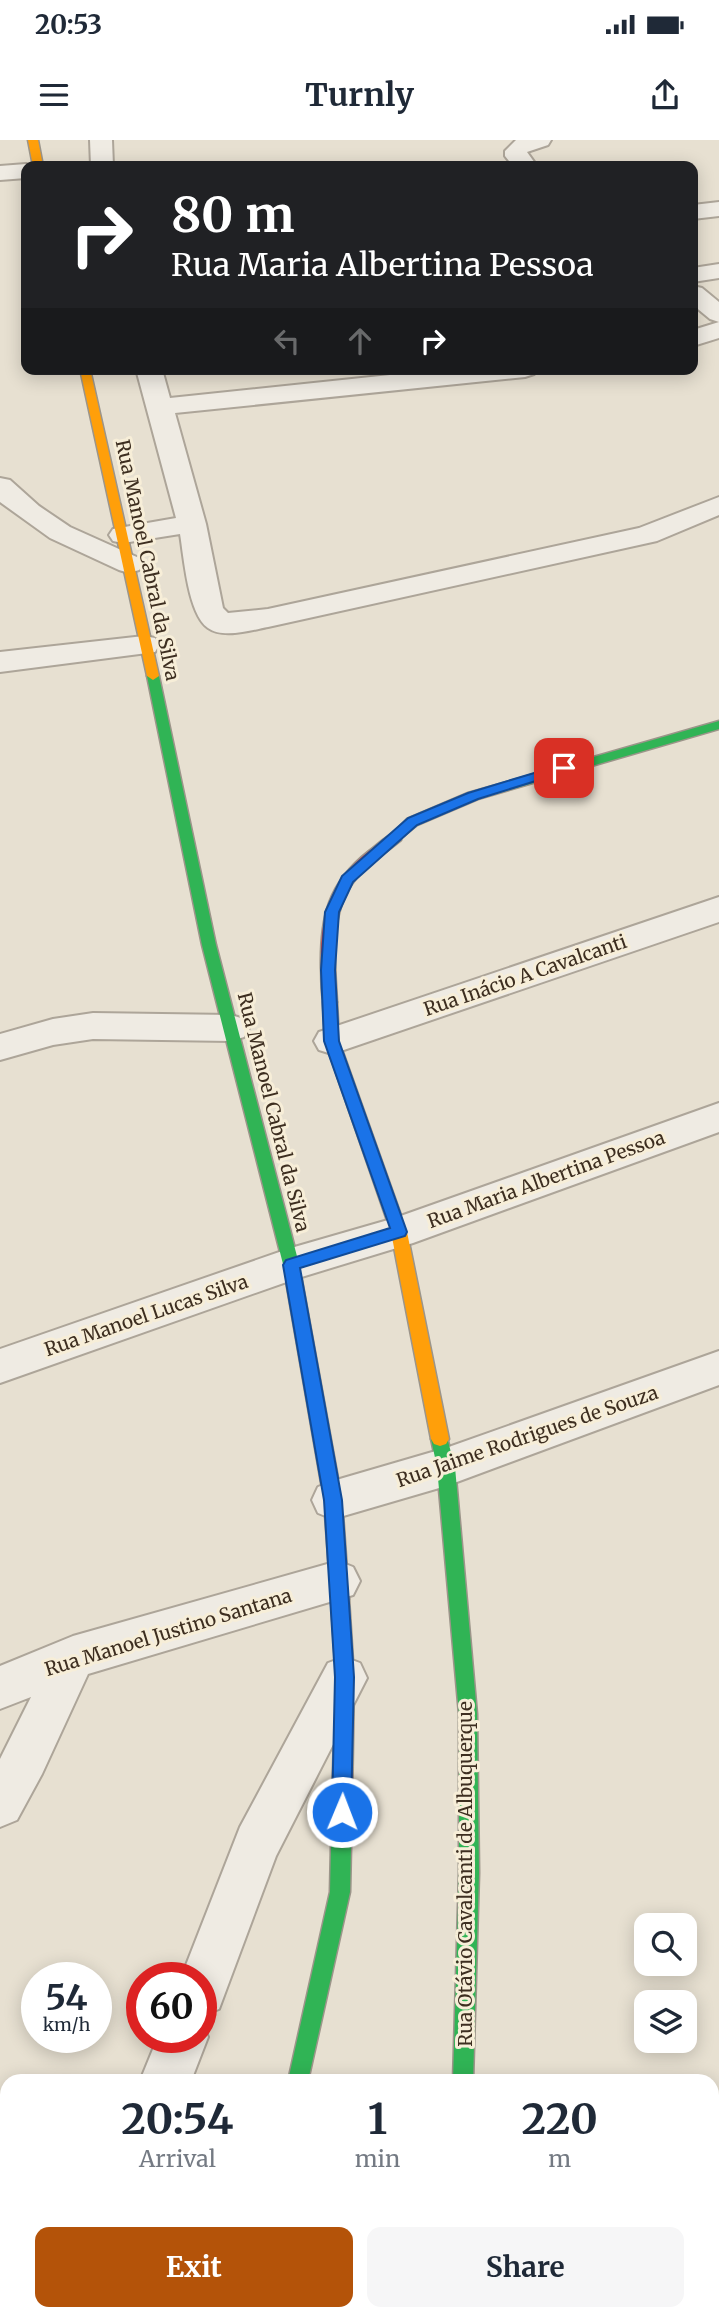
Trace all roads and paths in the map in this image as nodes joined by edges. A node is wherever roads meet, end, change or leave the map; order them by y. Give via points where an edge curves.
1 (33, 140) edge
2 (101, 140) edge
3 (540, 140) edge
4 (37, 161) edge
5 (102, 161) edge
6 (521, 161) edge
7 (21, 171) edge
8 (0, 173) edge
9 (719, 209) edge
10 (698, 211) edge
11 (719, 271) edge
12 (698, 274) edge
13 (698, 297) edge
14 (719, 314) edge
15 (719, 330) edge
16 (698, 336) edge
17 (86, 375) edge
18 (150, 375) edge
19 (467, 375) edge
20 (158, 407) junction
21 (0, 486) edge
22 (719, 505) edge
23 (192, 524) junction
24 (124, 535) junction
25 (129, 564) junction
26 (145, 645) junction
27 (0, 662) edge
28 (719, 725) edge
29 (719, 909) edge
30 (231, 1028) junction
31 (332, 1041) junction
32 (0, 1047) edge
33 (719, 1117) edge
34 (399, 1232) junction
35 (291, 1265) junction
36 (0, 1366) edge
37 (719, 1368) edge
38 (446, 1467) junction
39 (333, 1500) junction
40 (338, 1581) junction
41 (73, 1657) junction
42 (345, 1677) junction
43 (0, 1688) edge
44 (0, 1804) edge
45 (212, 1962) edge
46 (176, 2053) edge
47 (168, 2074) edge
48 (300, 2074) edge
49 (463, 2074) edge

1 - 4 main road
2 - 5 street
3 - 6 street via 520,146 516,156
7 - 8 street
9 - 10 street
11 - 12 street
13 - 14 street
15 - 16 street
17 - 24 main road, Rua Manoel Cabral da Silva
18 - 20 street
19 - 20 street
20 - 23 street
21 - 25 street via 37,521
22 - 23 street via 647,535 242,623 219,622 209,609
23 - 24 street
24 - 25 main road, Rua Manoel Cabral da Silva
25 - 26 main road, Rua Manoel Cabral da Silva
26 - 27 street
26 - 30 main road, Rua Manoel Cabral da Silva
28 - 31 main road, Rua Otávio Cavalcanti de Albuquerque via 473,796 412,822 383,845 347,880 332,912 328,970
29 - 31 street, Rua Inácio A Cavalcanti
30 - 32 street via 93,1026
30 - 35 main road, Rua Manoel Cabral da Silva
31 - 34 main road, Rua Otávio Cavalcanti de Albuquerque
33 - 34 street, Rua Maria Albertina Pessoa
34 - 35 street, Rua Maria Albertina Pessoa
34 - 38 main road, Rua Otávio Cavalcanti de Albuquerque
35 - 36 street, Rua Manoel Lucas Silva
35 - 39 main road, Rua Manoel Cabral da Silva
37 - 38 street, Rua Jaime Rodrigues de Souza
38 - 39 street, Rua Jaime Rodrigues de Souza
38 - 49 main road, Rua Otávio Cavalcanti de Albuquerque via 468,1714
39 - 40 main road, Rua Manoel Cabral da Silva
40 - 41 street, Rua Manoel Justino Santana
40 - 42 main road, Rua Manoel Cabral da Silva
41 - 43 street, Rua Manoel Justino Santana
41 - 44 street
42 - 45 street via 257,1844
42 - 48 main road, Rua Manoel Cabral da Silva via 340,1892
46 - 47 street

